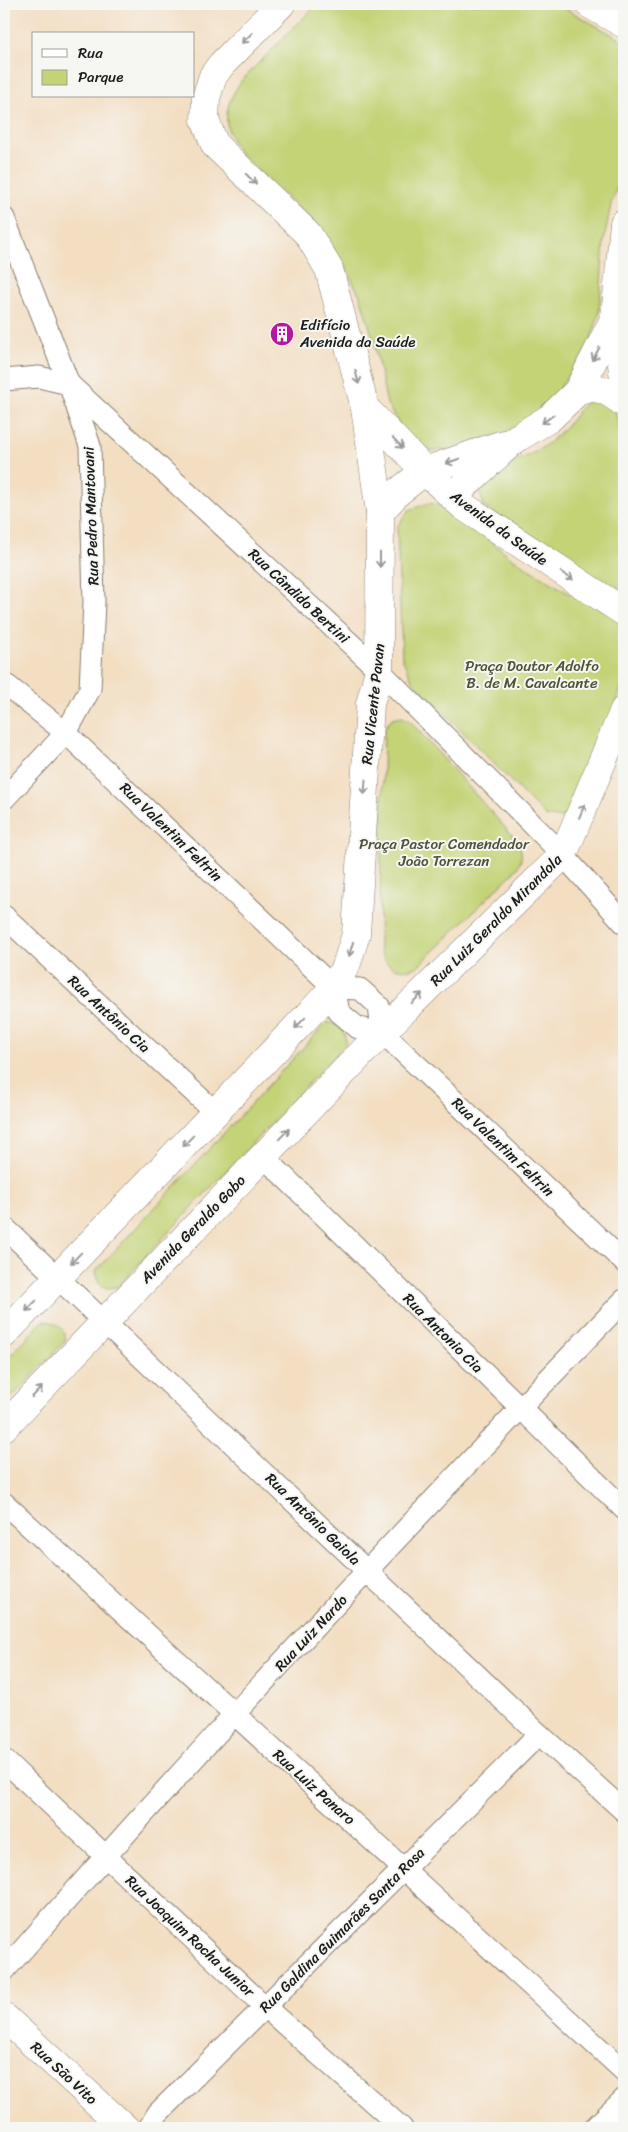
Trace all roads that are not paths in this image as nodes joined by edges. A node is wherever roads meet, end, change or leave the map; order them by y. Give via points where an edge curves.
1 (281, 4) edge
2 (589, 4) edge
3 (624, 24) edge
4 (4, 218) edge
5 (624, 223) edge
6 (615, 317) junction
7 (624, 378) edge
8 (4, 380) edge
9 (69, 384) junction
10 (578, 391) junction
11 (624, 403) edge
12 (364, 408) junction
13 (514, 440) junction
14 (424, 471) junction
15 (453, 496) junction
16 (380, 512) junction
17 (624, 612) edge
18 (379, 670) junction
19 (4, 683) edge
20 (624, 710) edge
21 (66, 732) junction
22 (4, 799) edge
23 (563, 856) junction
24 (4, 916) edge
25 (624, 924) edge
26 (334, 988) junction
27 (382, 1032) junction
28 (215, 1112) junction
29 (264, 1156) junction
30 (4, 1227) edge
31 (624, 1262) edge
32 (57, 1278) junction
33 (624, 1300) edge
34 (105, 1321) junction
35 (4, 1334) edge
36 (520, 1408) junction
37 (4, 1427) edge
38 (4, 1503) edge
39 (624, 1509) edge
40 (368, 1571) junction
41 (235, 1715) junction
42 (539, 1734) junction
43 (4, 1760) edge
44 (624, 1811) edge
45 (105, 1856) junction
46 (403, 1869) junction
47 (4, 1971) edge
48 (265, 2006) junction
49 (4, 2017) edge
50 (4, 2041) edge
51 (624, 2071) edge
52 (624, 2098) edge
53 (97, 2128) edge
54 (125, 2128) edge
55 (149, 2128) edge
56 (402, 2128) edge
57 (594, 2128) edge

1 -> 12 street via 228,58 211,82 204,108 205,120 216,145 308,234 329,269
2 - 3 street
4 - 9 street, Rua Pedro Mantovani
5 - 6 street
6 - 7 street
6 -> 10 street
8 - 9 street via 39,377
9 - 18 street, Rua Cândido Bertini
9 - 21 street, Rua Pedro Mantovani via 90,446 94,602 90,689
10 - 11 street via 601,388
10 -> 13 street via 550,418
12 -> 14 street, Avenida da Saúde
12 - 16 street, Rua Vicente Pavan
13 -> 14 street
13 - 15 street
14 - 15 street, Avenida da Saúde
14 - 16 street
15 -> 17 street, Avenida da Saúde via 463,506
16 -> 18 street, Rua Vicente Pavan
18 - 23 street, Rua Cândido Bertini
18 -> 26 street, Rua Vicente Pavan via 370,704 356,934 347,963
19 - 21 street, Rua Valentim Feltrin
23 -> 20 street, Rua Luiz Geraldo Mirandola
21 - 22 street, Rua Pedro Mantovani
21 - 26 street, Rua Valentim Feltrin
23 - 25 street, Rua Cândido Bertini
27 -> 23 street, Rua Luiz Geraldo Mirandola
24 - 28 street, Rua Antônio Cia
26 - 27 street via 339,1012 358,1028
26 - 27 street via 360,989 379,1006
26 -> 28 street
29 -> 27 street, Avenida Geraldo Gobo
27 - 31 street, Rua Valentim Feltrin
28 -> 32 street
29 - 34 street, Avenida Geraldo Gobo
29 - 36 street, Rua Antonio Cia
30 - 32 street, Rua Antônio Gaiola
32 - 34 street, Rua Antônio Gaiola
32 -> 35 street
33 - 36 street, Rua Luiz Nardo
37 -> 34 street, Avenida Geraldo Gobo
34 - 40 street, Rua Antônio Gaiola
36 - 39 street, Rua Antonio Cia
36 - 40 street, Rua Luiz Nardo
38 - 41 street, Rua Luiz Panaro
40 - 41 street, Rua Luiz Nardo
40 - 42 street, Rua Antônio Gaiola
41 - 45 street, Rua Luiz Nardo
41 - 46 street, Rua Luiz Panaro
42 - 44 street, Rua Antônio Gaiola
42 - 46 street, Rua Galdina Guimarães Santa Rosa
43 - 45 street, Rua Joaquim Rocha Junior
45 - 47 street, Rua Luiz Nardo
45 - 48 street, Rua Joaquim Rocha Junior
46 - 48 street, Rua Galdina Guimarães Santa Rosa
46 - 51 street, Rua Luiz Panaro
48 - 55 street, Rua Galdina Guimarães Santa Rosa via 158,2113
48 - 56 street, Rua Joaquim Rocha Junior
49 - 54 street, Rua São Vito
50 - 53 street, Rua São Vito
52 - 57 street

